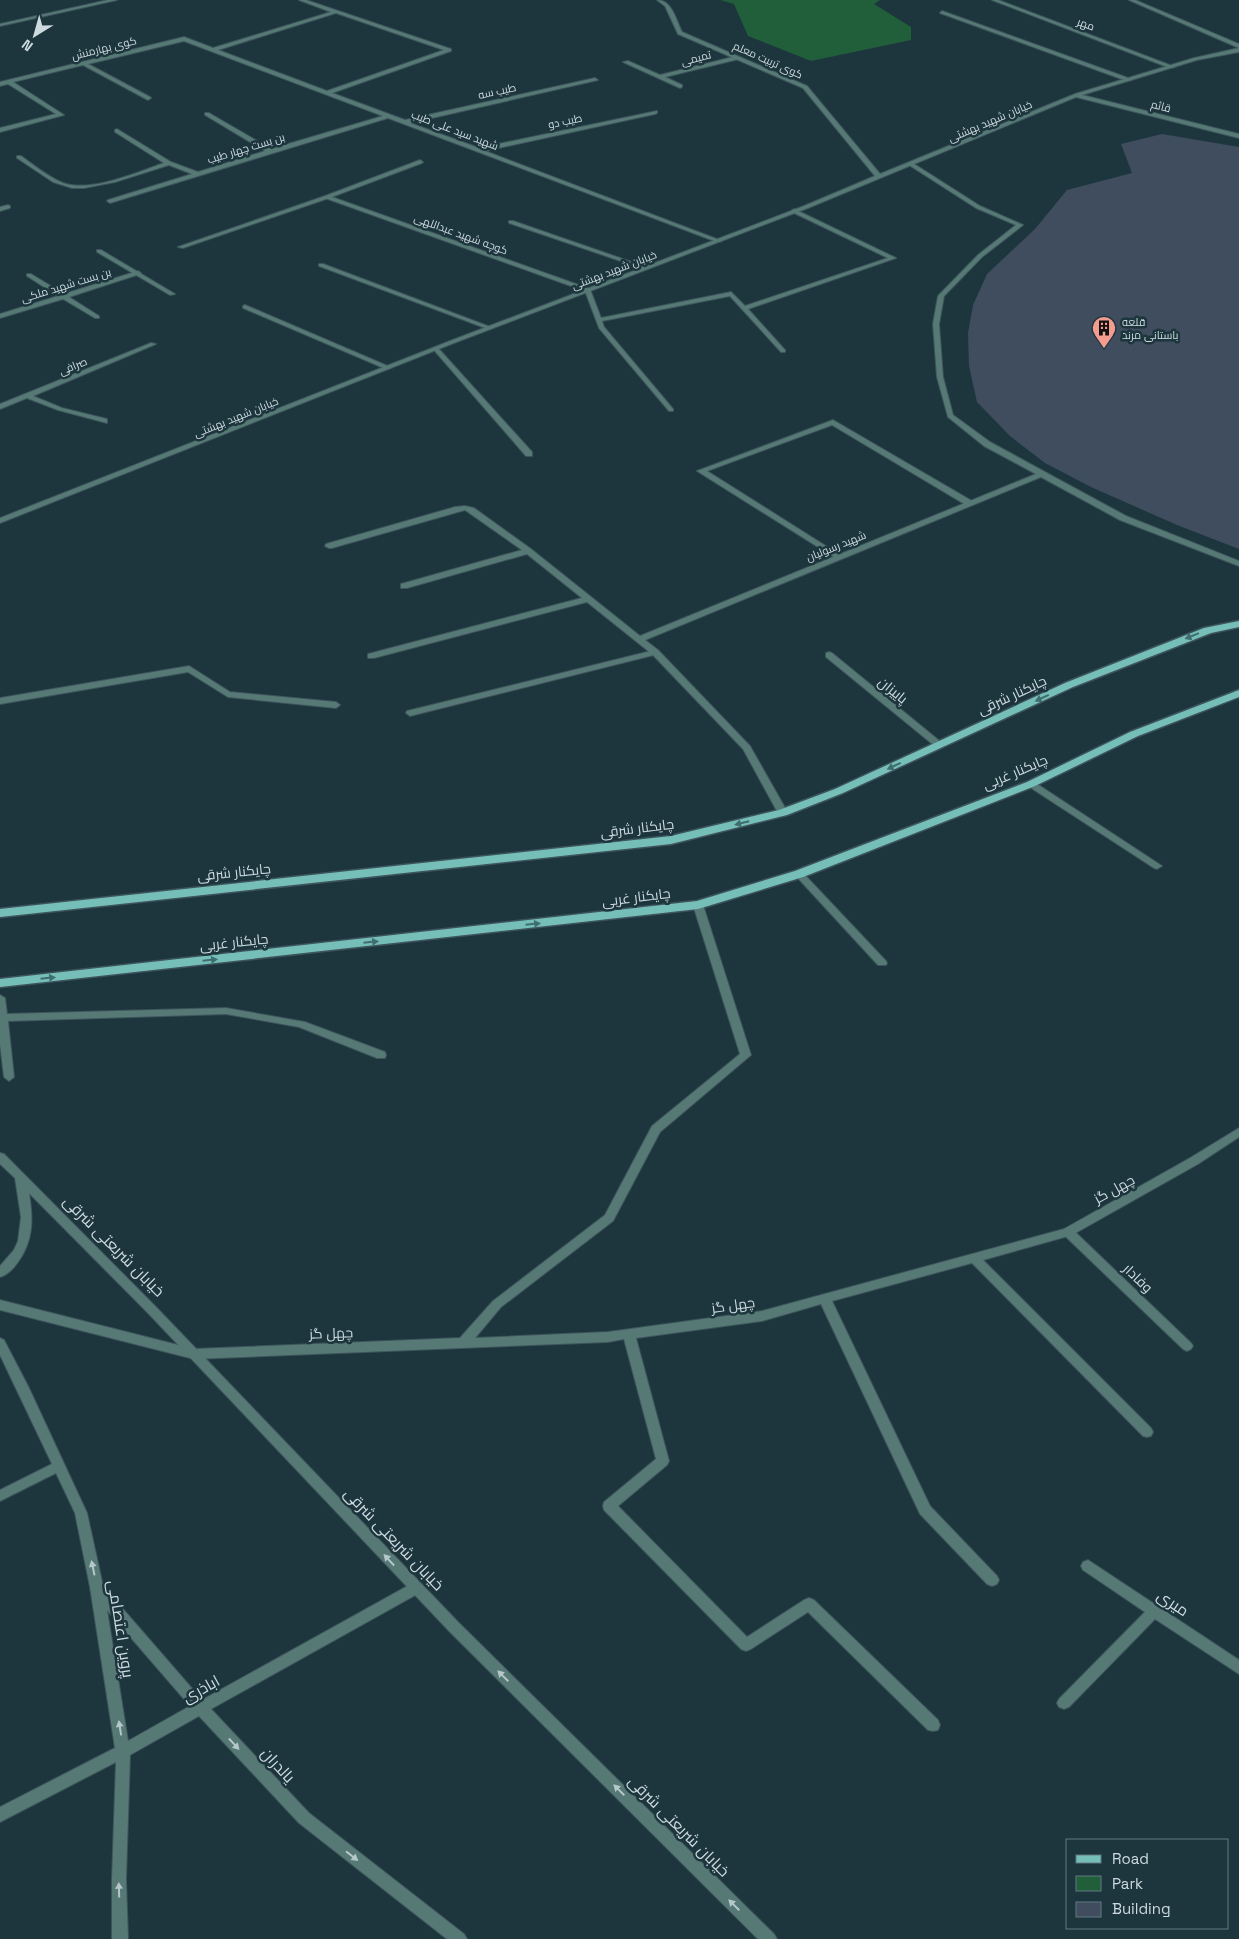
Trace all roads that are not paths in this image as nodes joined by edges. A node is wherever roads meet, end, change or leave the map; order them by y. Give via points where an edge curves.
1 (115, 0) edge
2 (301, 0) edge
3 (659, 0) edge
4 (994, 0) edge
5 (1131, 0) edge
6 (335, 12) junction
7 (942, 12) dead end
8 (1, 24) edge
9 (184, 39) joint
10 (1239, 48) edge
11 (213, 50) junction
12 (737, 58) junction
13 (626, 62) dead end
14 (84, 64) junction
15 (1172, 67) junction
16 (660, 77) junction
17 (595, 80) dead end
18 (1129, 80) junction
19 (9, 82) junction
20 (0, 84) edge
21 (680, 86) dead end
22 (326, 93) junction
23 (1077, 95) junction
24 (148, 98) dead end
25 (655, 112) dead end
26 (207, 114) dead end
27 (389, 116) junction
28 (404, 122) junction
29 (0, 130) edge
30 (117, 132) dead end
31 (1239, 136) edge
32 (478, 150) junction
33 (270, 151) junction
34 (19, 157) dead end
35 (420, 162) dead end
36 (169, 163) junction
37 (911, 164) junction
38 (196, 173) junction
39 (879, 177) junction
40 (327, 197) junction
41 (110, 201) dead end
42 (8, 207) dead end
43 (0, 209) edge
44 (794, 211) junction
45 (511, 222) dead end
46 (719, 240) junction
47 (181, 247) dead end
48 (99, 251) dead end
49 (321, 265) dead end
50 (646, 268) junction
51 (138, 273) junction
52 (28, 275) dead end
53 (588, 290) junction
54 (172, 294) dead end
55 (63, 296) junction
56 (246, 308) dead end
57 (744, 308) junction
58 (0, 316) edge
59 (97, 317) dead end
60 (599, 320) junction
61 (490, 328) junction
62 (153, 344) dead end
63 (436, 349) junction
64 (783, 351) dead end
65 (388, 368) junction
66 (27, 396) junction
67 (0, 407) edge
68 (671, 410) dead end
69 (104, 421) dead end
70 (529, 454) dead end
71 (1041, 474) junction
72 (969, 503) junction
73 (0, 521) edge
74 (329, 546) dead end
75 (528, 551) junction
76 (837, 558) junction
77 (1239, 564) edge
78 (404, 586) dead end
79 (589, 600) junction
80 (1239, 624) edge
81 (639, 639) junction
82 (655, 652) junction
83 (829, 655) dead end
84 (371, 656) dead end
85 (1239, 693) edge
86 (0, 701) edge
87 (336, 705) dead end
88 (410, 713) dead end
89 (939, 745) junction
90 (1031, 784) junction
91 (783, 813) junction
92 (1157, 866) dead end
93 (799, 874) junction
94 (698, 905) junction
95 (0, 913) edge
96 (882, 963) dead end
97 (0, 983) edge
98 (0, 998) edge
99 (2, 1018) junction
100 (381, 1055) dead end
101 (9, 1077) dead end
102 (1239, 1132) edge
103 (0, 1157) edge
104 (20, 1177) junction
105 (1068, 1232) junction
106 (974, 1257) junction
107 (0, 1273) edge
108 (824, 1298) junction
109 (0, 1305) edge
110 (629, 1334) junction
111 (464, 1342) junction
112 (0, 1343) edge
113 (1187, 1346) dead end
114 (194, 1354) junction
115 (1147, 1432) dead end
116 (59, 1466) junction
117 (0, 1496) edge
118 (1088, 1566) dead end
119 (992, 1580) dead end
120 (97, 1587) junction
121 (416, 1588) junction
122 (1154, 1611) junction
123 (1239, 1668) edge
124 (1064, 1703) dead end
125 (201, 1709) junction
126 (933, 1725) dead end
127 (123, 1751) junction
128 (0, 1814) edge
129 (120, 1939) edge
130 (459, 1939) edge
131 (769, 1939) edge

1 - 8 street
2 - 6 street
3 - 12 street, کوی تربیت معلم via 667,5 680,33
4 - 15 street, مهر
5 - 10 street
6 - 11 street
6 - 22 street via 449,50
7 - 18 street
9 - 11 street, شهید سید علی طیب
9 - 14 street, کوی بهارمنش
10 - 15 street, خیابان شهید بهشتی
11 - 22 street, شهید سید علی طیب
12 - 16 street, تمیمی
12 - 39 street, کوی تربیت معلم via 805,88
13 - 16 street
14 - 19 street, کوی بهارمنش
14 - 24 street
15 - 18 street, خیابان شهید بهشتی
16 - 21 street
17 - 28 street, طیب سه
18 - 23 street, خیابان شهید بهشتی
19 - 20 street, کوی بهارمنش
19 - 29 street via 62,115
22 - 27 street, شهید سید علی طیب
23 - 31 street, قائم
23 - 37 street, خیابان شهید بهشتی
25 - 32 street, طیب دو
26 - 33 street
27 - 28 street, شهید سید علی طیب
27 - 33 street, بن بست چهار طیب
28 - 32 street, شهید سید علی طیب
30 - 36 street
32 - 46 street, شهید سید علی طیب
33 - 38 street, بن بست چهار طیب
34 - 36 street via 61,184 72,187 94,185
35 - 40 street
36 - 38 street
37 - 39 street, خیابان شهید بهشتی
37 - 71 street via 978,207 1020,225 980,256 941,296 936,324 940,377 950,416 987,444
38 - 41 street, بن بست چهار طیب
39 - 44 street, خیابان شهید بهشتی
40 - 47 street
40 - 53 street, کوچه شهید عبداللهی
42 - 43 street
44 - 46 street, خیابان شهید بهشتی
44 - 57 street via 893,258
45 - 50 street
46 - 50 street, خیابان شهید بهشتی
48 - 51 street
49 - 61 street
50 - 53 street, خیابان شهید بهشتی
51 - 54 street
51 - 55 street, بن بست شهید ملکی
52 - 55 street
53 - 60 street
53 - 61 street, خیابان شهید بهشتی
55 - 58 street, بن بست شهید ملکی
55 - 59 street
56 - 65 street
57 - 60 street via 731,294
57 - 64 street
60 - 68 street via 601,327
61 - 63 street, خیابان شهید بهشتی
62 - 66 street, صرافی
63 - 65 street, خیابان شهید بهشتی
63 - 70 street
65 - 73 street, خیابان شهید بهشتی
66 - 67 street, صرافی
66 - 69 street
71 - 72 street, شهید رسولیان
71 - 77 street via 1123,518
72 - 76 street, شهید رسولیان
72 - 76 street via 833,422 701,471
74 - 75 street via 465,508
75 - 78 street
75 - 79 street
76 - 81 street, شهید رسولیان
79 - 81 street
79 - 84 street
80 -> 89 main road, چایکنار شرقی via 1208,630 1078,682
81 - 82 street
82 - 88 street
82 - 91 street via 747,748
83 - 89 street, پاییزان
85 - 90 main road, چایکنار غربی via 1134,734
86 - 87 street via 190,669 228,694
89 -> 91 main road, چایکنار شرقی
90 - 92 street
90 - 93 main road, چایکنار غربی
91 -> 95 main road, چایکنار شرقی via 671,840
93 - 94 main road, چایکنار غربی
93 - 96 street
97 -> 94 main road, چایکنار غربی
94 - 111 street via 746,1055 656,1129 609,1218 496,1304
98 - 99 street
99 - 100 street via 226,1011 301,1024
99 - 101 street
102 - 105 street, چهل گز
103 - 104 street, خیابان شریعتی شرقی
104 - 107 street via 28,1215 24,1242 12,1263
104 - 114 street, خیابان شریعتی شرقی
105 - 106 street, چهل گز
105 - 113 street, وفادار
106 - 108 street, چهل گز
106 - 115 street
108 - 110 street, چهل گز via 762,1316
108 - 119 street via 925,1510
109 - 114 street, چهل گز
110 - 111 street, چهل گز
110 - 126 street via 663,1461 610,1506 746,1646 808,1604
111 - 114 street, چهل گز
112 - 116 street, پروین اعتصامی
121 -> 114 street, خیابان شریعتی شرقی
116 - 117 street
120 -> 116 street, پروین اعتصامی via 81,1513
118 - 122 street, میری
120 - 125 street, یالدران
127 -> 120 street, پروین اعتصامی
121 - 125 street, اباذری
131 -> 121 street, خیابان شریعتی شرقی
122 - 123 street, میری
122 - 124 street
125 - 127 street, اباذری
125 -> 130 street, یالدران via 304,1818
127 - 128 street, اباذری
129 -> 127 street, پروین اعتصامی

